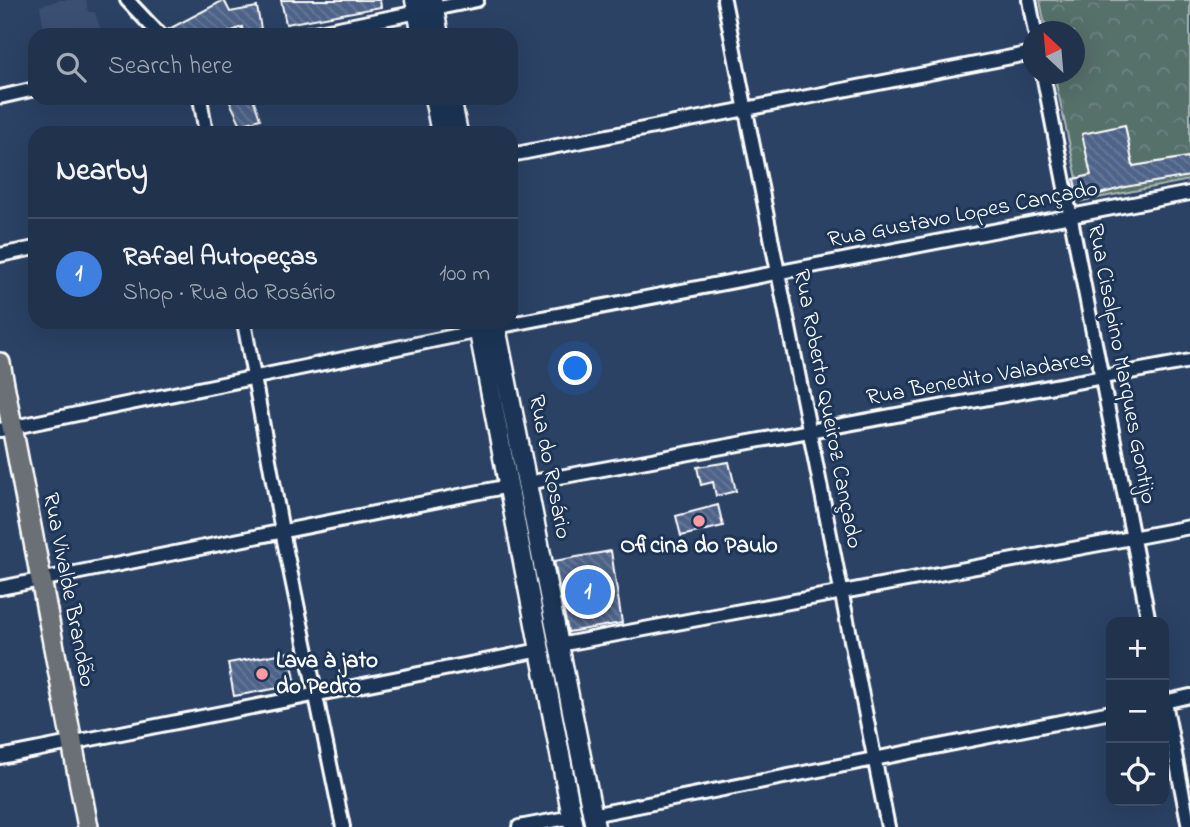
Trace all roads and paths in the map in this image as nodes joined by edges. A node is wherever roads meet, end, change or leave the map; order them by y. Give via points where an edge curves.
1 (127, 0) edge
2 (477, 0) edge
3 (724, 0) edge
4 (1029, 0) edge
5 (425, 5) edge
6 (1033, 21) edge
7 (153, 28) edge
8 (332, 28) edge
9 (423, 28) edge
10 (436, 28) edge
11 (1022, 55) edge
12 (1045, 84) edge
13 (28, 91) edge
14 (0, 97) edge
15 (201, 105) edge
16 (435, 105) edge
17 (452, 105) edge
18 (746, 109) junction
19 (205, 126) edge
20 (440, 126) edge
21 (457, 126) edge
22 (518, 154) edge
23 (1190, 193) edge
24 (1070, 216) junction
25 (28, 249) edge
26 (0, 255) edge
27 (779, 272) junction
28 (518, 320) edge
29 (246, 329) edge
30 (473, 329) edge
31 (487, 329) edge
32 (488, 329) edge
33 (1190, 360) edge
34 (0, 363) edge
35 (256, 377) junction
36 (1102, 377) junction
37 (6, 429) edge
38 (810, 431) junction
39 (527, 484) junction
40 (509, 486) junction
41 (1190, 527) edge
42 (282, 531) junction
43 (1133, 537) junction
44 (41, 580) junction
45 (0, 588) edge
46 (842, 592) junction
47 (1148, 617) edge
48 (559, 645) junction
49 (540, 650) junction
50 (315, 695) junction
51 (1190, 696) edge
52 (1169, 699) edge
53 (1106, 713) edge
54 (1169, 725) edge
55 (72, 743) junction
56 (0, 757) edge
57 (876, 759) junction
58 (594, 821) edge
59 (573, 822) edge
60 (88, 827) edge
61 (343, 827) edge
62 (519, 827) edge
63 (888, 827) edge
64 (1189, 827) edge

1 - 7 street
2 - 5 street
3 - 18 street, Rua Roberto Queiroz Cançado
4 - 6 street
5 - 8 street
5 - 9 main road
5 - 10 main road
11 - 18 street
12 - 24 street, Rua Cisalpino Marques Gontijo
13 - 14 street
15 - 19 street
16 - 20 main road
17 - 21 main road
18 - 22 street
18 - 27 street, Rua Roberto Queiroz Cançado
23 - 24 street, Rua Gustavo Lopes Cançado
24 - 27 street, Rua Gustavo Lopes Cançado
24 - 36 street, Rua Cisalpino Marques Gontijo
25 - 26 street
27 - 28 street, Rua Gustavo Lopes Cançado
27 - 38 street, Rua Roberto Queiroz Cançado
29 - 35 street
30 - 35 street, Rua Gustavo Lopes Cançado
31 - 40 main road, Rua do Rosário
32 - 39 main road, Rua do Rosário
33 - 36 street, Rua Benedito Valadares
34 - 37 main road, Rua Vivalde Brandão
35 - 37 street, Rua Gustavo Lopes Cançado
35 - 42 street
36 - 38 street, Rua Benedito Valadares
36 - 43 street, Rua Cisalpino Marques Gontijo
37 - 44 main road, Rua Vivalde Brandão
38 - 39 street, Rua Benedito Valadares
38 - 46 street, Rua Roberto Queiroz Cançado
39 - 48 main road, Rua do Rosário
40 - 42 street
40 - 49 main road, Rua do Rosário
41 - 43 street
42 - 44 street
42 - 50 street
43 - 46 street
43 - 47 street, Rua Cisalpino Marques Gontijo
44 - 45 street
44 - 55 main road, Rua Vivalde Brandão
46 - 48 street
46 - 57 street, Rua Roberto Queiroz Cançado
48 - 58 main road, Rua do Rosário
49 - 50 street
49 - 59 main road, Rua do Rosário
50 - 55 street
50 - 61 street
51 - 52 street
53 - 57 street
54 - 64 street
55 - 56 street
55 - 60 main road, Rua Vivalde Brandão
57 - 58 street
57 - 63 street, Rua Roberto Queiroz Cançado
59 - 62 street

